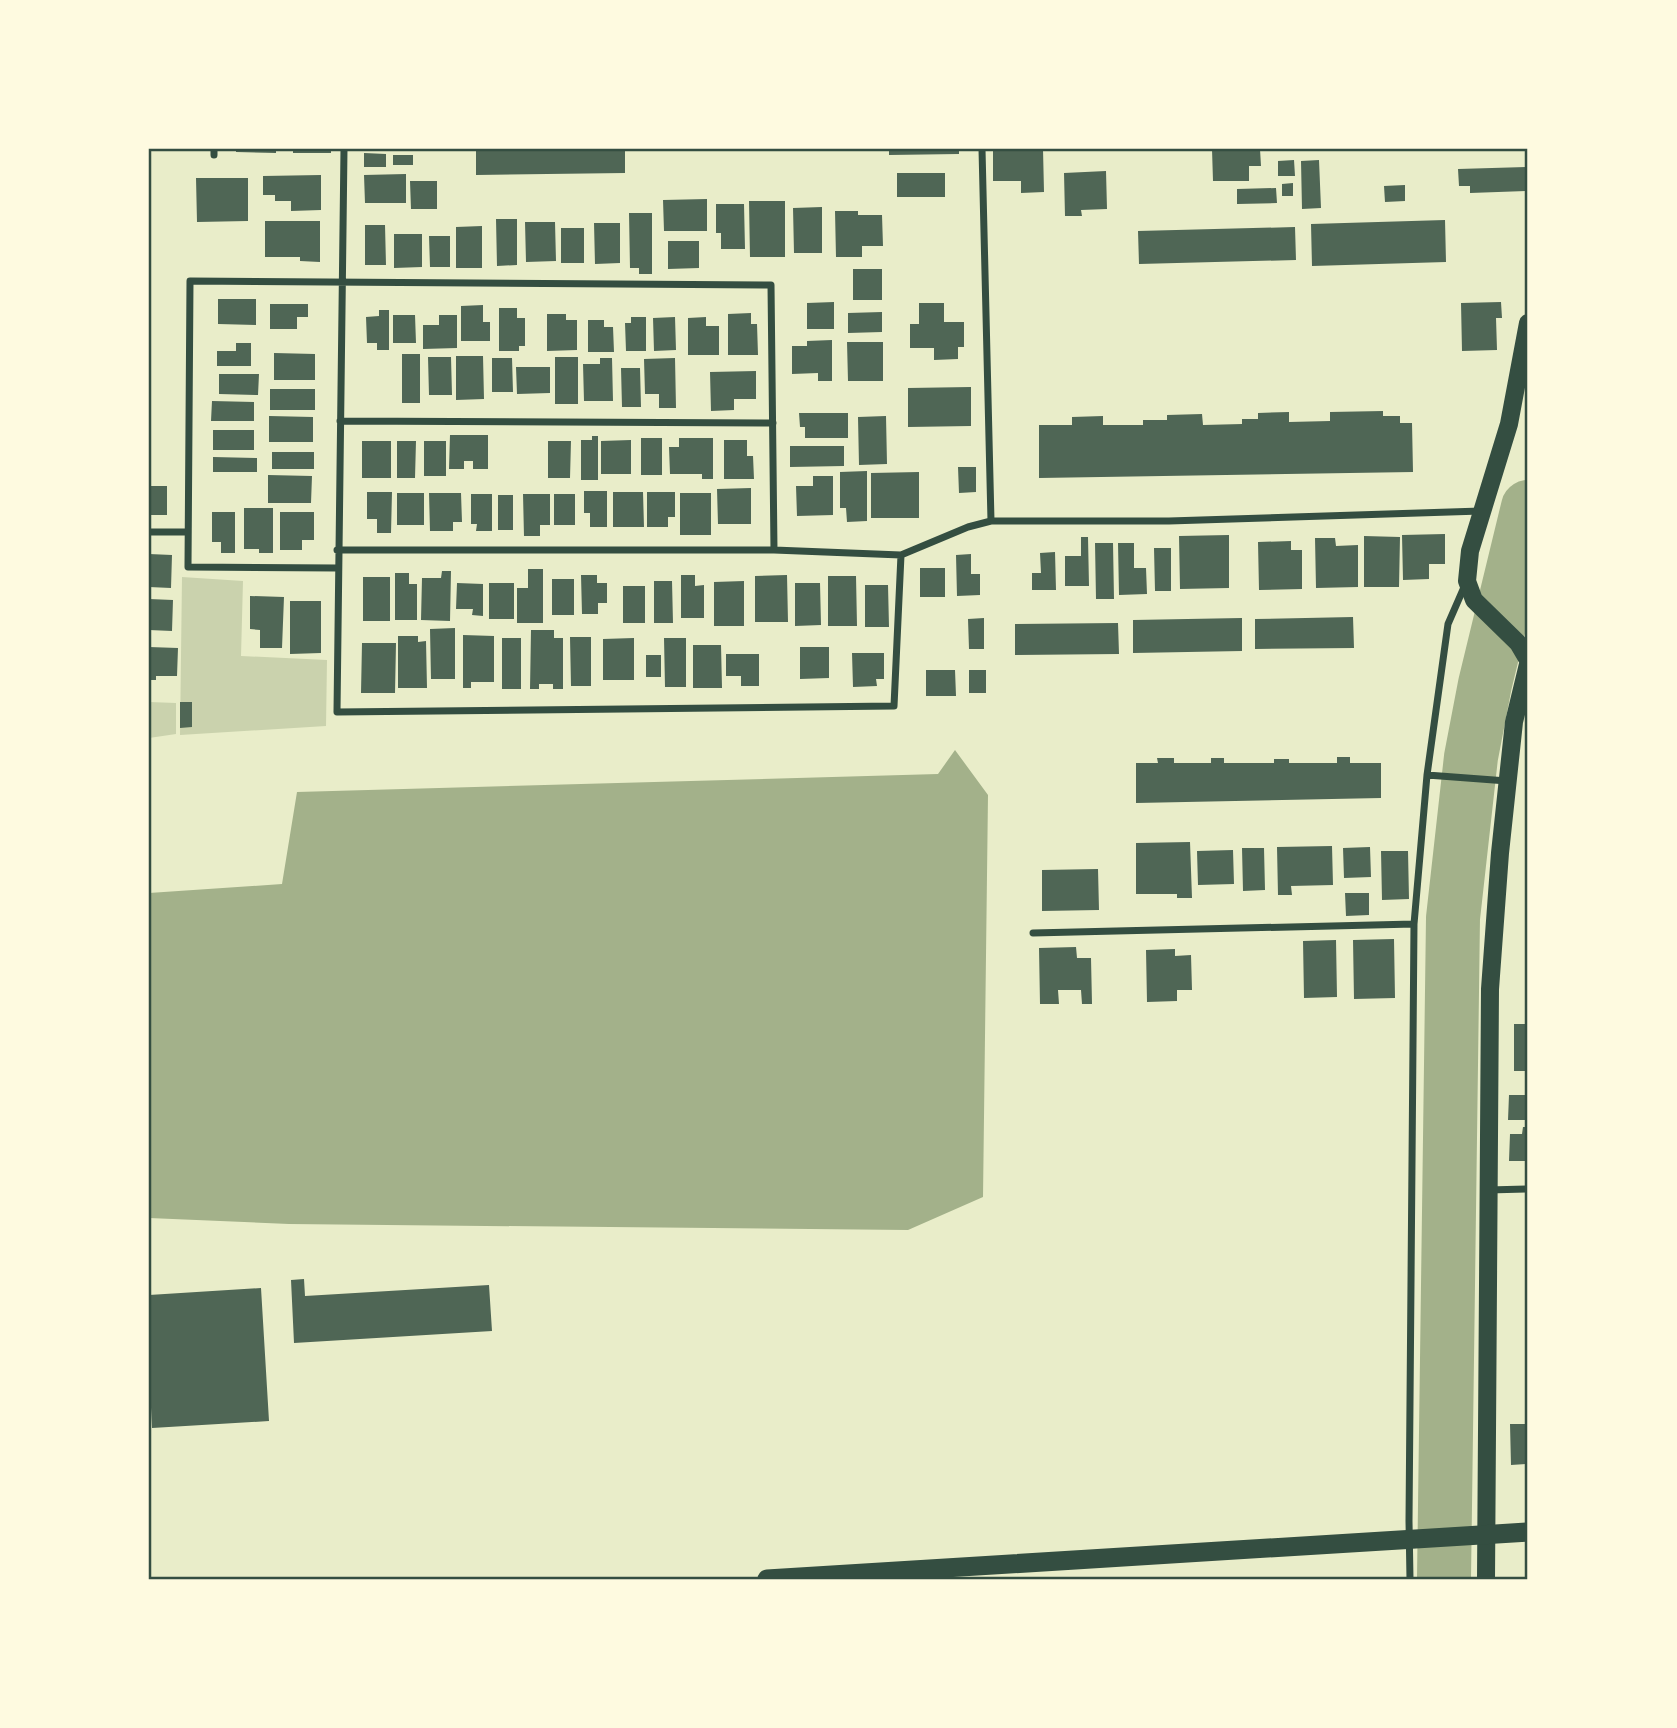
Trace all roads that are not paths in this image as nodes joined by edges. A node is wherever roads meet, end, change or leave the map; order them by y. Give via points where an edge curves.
1 (344, 149) edge
2 (982, 149) edge
3 (342, 281) junction
4 (1528, 323) edge
5 (340, 421) junction
6 (773, 423) junction
7 (1483, 511) junction
8 (990, 521) junction
9 (149, 532) edge
10 (188, 532) junction
11 (337, 550) junction
12 (774, 550) junction
13 (901, 555) junction
14 (337, 568) junction
15 (1467, 581) junction
16 (1528, 662) edge
17 (1427, 775) junction
18 (1508, 781) junction
19 (1414, 923) junction
20 (1033, 933) dead end
21 (1528, 1189) edge
22 (1487, 1190) junction
23 (1528, 1532) edge
24 (1479, 1535) junction
25 (1415, 1540) junction
26 (767, 1579) edge
27 (1410, 1579) edge
28 (1486, 1579) edge

1 - 3 street
2 - 8 street
3 - 5 street
3 - 6 street via 771,285
3 - 10 street via 190,281
4 - 7 main road via 1509,424
5 - 6 street
5 - 11 street
6 - 12 street
7 - 8 street via 1169,522
7 - 15 main road via 1470,551
8 - 13 street
9 - 10 street
10 - 14 street via 188,567
11 - 12 street
11 - 14 street
12 - 13 street
13 - 14 street via 894,706 337,712
15 - 16 main road via 1474,600 1518,643
15 - 17 street via 1448,624
16 - 18 main road via 1514,722
17 - 18 street
17 - 19 street
18 - 22 main road via 1490,989
19 - 20 street
19 - 25 street
21 - 22 street
22 - 24 main road
23 - 24 highway
24 - 25 highway
24 - 28 main road
25 - 26 highway
25 - 27 street

